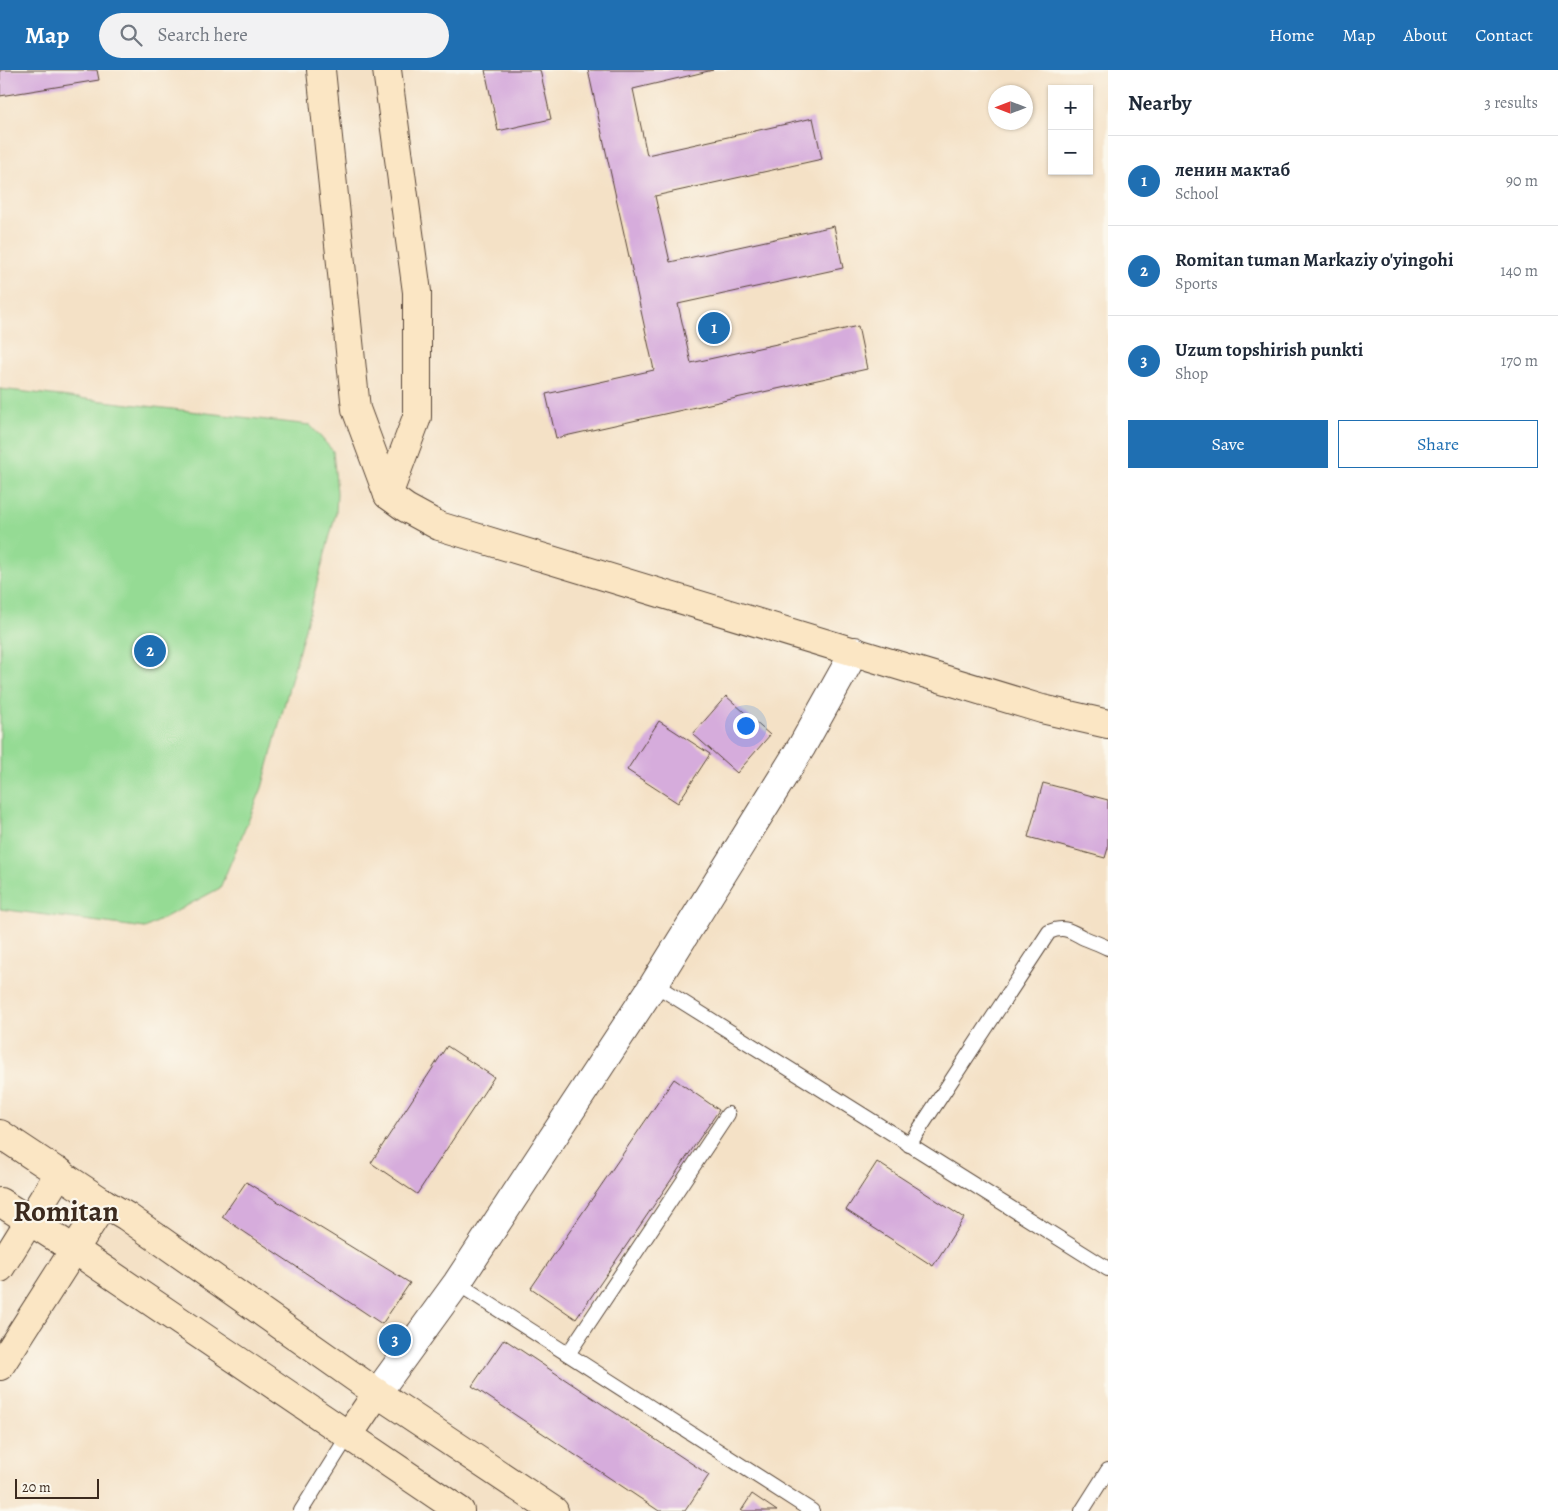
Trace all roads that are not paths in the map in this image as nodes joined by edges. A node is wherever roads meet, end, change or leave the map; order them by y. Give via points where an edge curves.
1 (321, 70) edge
2 (387, 70) edge
3 (388, 495) junction
4 (855, 652) junction
5 (1108, 724) edge
6 (1108, 948) edge
7 (654, 984) junction
8 (728, 1114) dead end
9 (0, 1134) edge
10 (909, 1145) junction
11 (60, 1172) junction
12 (0, 1202) edge
13 (104, 1203) junction
14 (30, 1222) junction
15 (75, 1250) junction
16 (0, 1268) edge
17 (1108, 1269) edge
18 (457, 1283) junction
19 (568, 1354) junction
20 (0, 1366) edge
21 (378, 1393) junction
22 (348, 1436) junction
23 (1108, 1470) edge
24 (301, 1511) edge
25 (460, 1511) edge
26 (554, 1511) edge
27 (812, 1511) edge
28 (1082, 1511) edge

1 - 3 street via 356,409
2 - 3 street via 417,292 417,418
3 - 4 street via 439,526
4 - 5 street via 1042,709
4 - 7 street via 802,746
6 - 10 lane via 1072,930 1049,932
7 - 10 lane
7 - 18 street
8 - 19 lane
9 - 11 street
10 - 17 lane
11 - 13 street
11 - 14 street
12 - 14 street
13 - 15 street
13 - 21 street via 182,1254
14 - 15 street
14 - 16 street
15 - 20 street
15 - 22 street
18 - 19 lane
18 - 21 street
19 - 27 lane
21 - 22 street
21 - 26 street
22 - 24 lane
22 - 25 street
23 - 28 lane

